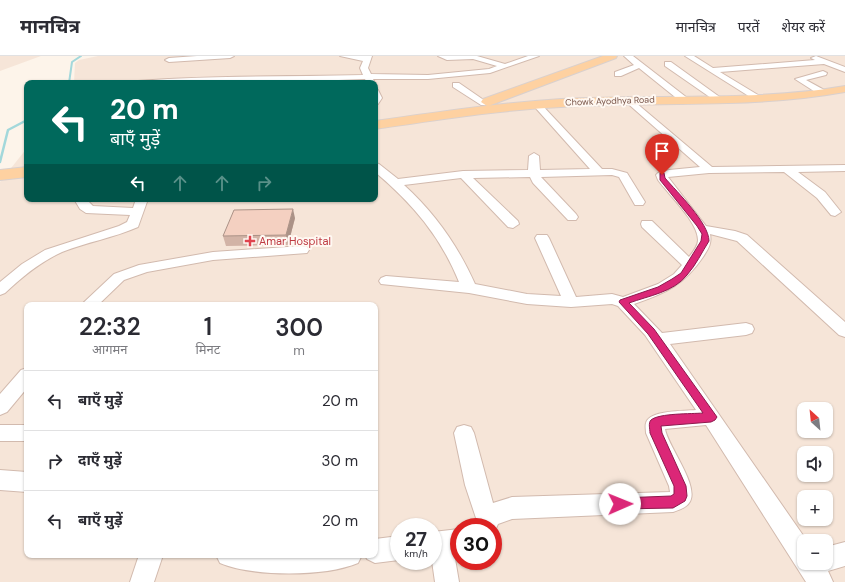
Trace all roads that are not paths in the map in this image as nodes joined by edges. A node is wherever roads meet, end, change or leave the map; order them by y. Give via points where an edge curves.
1 (230, 56) edge
2 (344, 56) edge
3 (442, 56) edge
4 (493, 56) edge
5 (535, 56) edge
6 (608, 56) edge
7 (628, 56) edge
8 (689, 56) edge
9 (810, 56) edge
10 (468, 57) edge
11 (368, 58) edge
12 (484, 59) junction
13 (169, 60) dead end
14 (824, 62) junction
15 (668, 64) dead end
16 (640, 65) junction
17 (505, 66) junction
18 (711, 70) junction
19 (845, 70) edge
20 (823, 73) dead end
21 (618, 74) dead end
22 (208, 80) edge
23 (285, 80) edge
24 (369, 80) edge
25 (456, 85) dead end
26 (845, 89) edge
27 (823, 93) junction
28 (755, 97) junction
29 (718, 98) junction
30 (683, 99) junction
31 (629, 100) junction
32 (484, 103) junction
33 (538, 105) junction
34 (465, 112) junction
35 (378, 125) edge
36 (534, 156) dead end
37 (378, 168) edge
38 (786, 168) junction
39 (845, 168) edge
40 (709, 170) junction
41 (24, 172) edge
42 (600, 172) junction
43 (534, 173) junction
44 (463, 174) junction
45 (3, 175) edge
46 (396, 183) junction
47 (82, 202) edge
48 (638, 202) dead end
49 (139, 205) edge
50 (835, 212) dead end
51 (572, 217) dead end
52 (513, 224) dead end
53 (647, 224) dead end
54 (702, 228) junction
55 (542, 238) dead end
56 (302, 250) dead end
57 (690, 265) junction
58 (386, 281) dead end
59 (469, 288) junction
60 (0, 290) edge
61 (92, 302) edge
62 (571, 302) junction
63 (623, 302) junction
64 (842, 325) edge
65 (746, 329) dead end
66 (657, 340) junction
67 (24, 377) edge
68 (3, 398) edge
69 (711, 417) junction
70 (0, 433) edge
71 (24, 433) edge
72 (464, 433) dead end
73 (0, 480) edge
74 (24, 482) edge
75 (485, 518) edge
76 (491, 518) edge
77 (444, 543) edge
78 (797, 546) edge
79 (390, 549) edge
80 (378, 551) edge
81 (845, 554) edge
82 (833, 557) edge
83 (150, 558) edge
84 (238, 558) edge
85 (329, 558) edge
86 (813, 570) edge
87 (142, 582) edge
88 (447, 582) edge
89 (821, 582) edge

1 - 13 street
1 - 22 street
2 - 11 street
3 - 10 street
4 - 12 street
5 - 17 street
6 - 32 main road
7 - 16 street
8 - 18 street
9 - 14 street
10 - 12 street
11 - 24 street via 364,68
12 - 17 street
14 - 18 street
14 - 19 street
15 - 29 street
16 - 21 street
16 - 30 street
17 - 24 street via 484,72 428,77 391,76
18 - 28 street
20 - 27 street via 799,79
23 - 24 street
25 - 32 street
26 - 27 main road, Chowk Ayodhya Road
27 - 28 main road, Chowk Ayodhya Road
28 - 29 main road, Chowk Ayodhya Road
29 - 30 main road, Chowk Ayodhya Road
30 - 31 main road, Chowk Ayodhya Road
31 - 33 main road, Chowk Ayodhya Road
31 - 40 street
32 - 34 main road
33 - 34 main road, Chowk Ayodhya Road
33 - 42 street
34 - 35 main road, Chowk Ayodhya Road
36 - 43 street
37 - 46 street
38 - 39 street
38 - 40 street
38 - 50 street via 821,195
40 - 54 street via 662,175
41 - 45 main road
42 - 43 street
42 - 48 street via 623,175
43 - 44 street
43 - 51 street via 542,187
44 - 46 street
44 - 52 street
46 - 59 street via 435,224 452,248
47 - 49 street via 90,210
49 - 60 street via 133,224 103,237 57,249 18,273
53 - 57 street
54 - 57 street via 705,241
54 - 64 street via 742,238
55 - 62 street
56 - 61 street via 213,256 144,268 119,277
57 - 63 street via 684,274 666,286
58 - 59 street
59 - 62 street via 527,299
62 - 63 street via 612,299
63 - 66 street via 630,306
65 - 66 street
66 - 69 street
67 - 68 street
69 - 76 street via 660,421 655,424 656,433 680,486 681,496 673,502 512,508 497,512
69 - 78 street
70 - 71 street
72 - 75 street
73 - 74 street
77 - 88 street
79 - 80 street
81 - 82 street
83 - 87 street
84 - 85 street via 273,562
86 - 89 street

